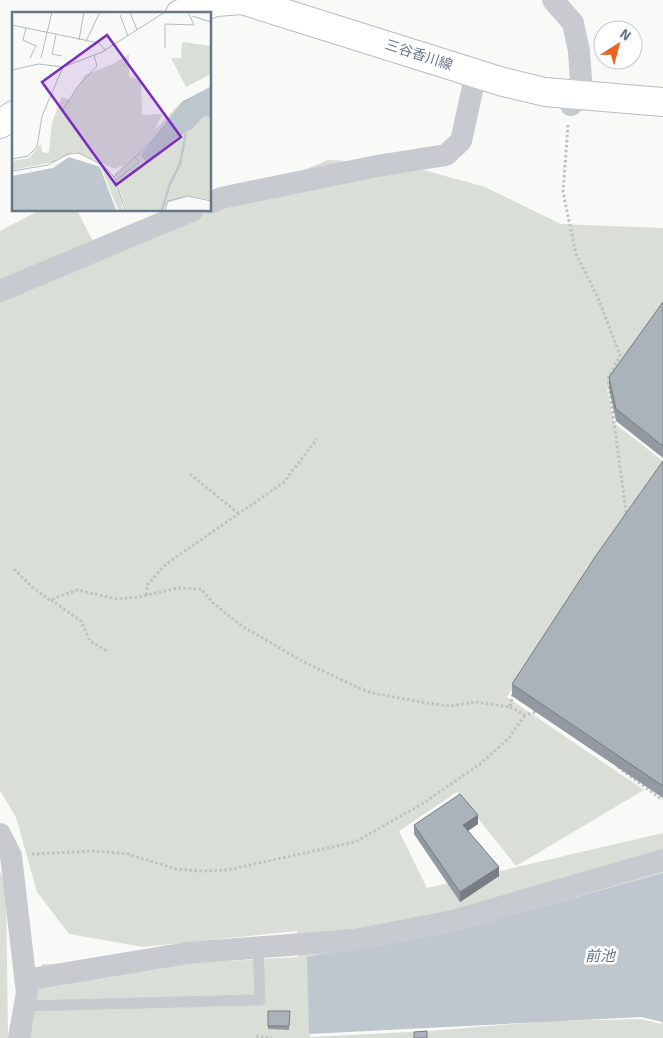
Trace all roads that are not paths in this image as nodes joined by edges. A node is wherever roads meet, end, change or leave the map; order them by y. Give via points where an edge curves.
1 (553, 0) edge
2 (216, 1) edge
3 (186, 12) edge
4 (476, 73) junction
5 (577, 100) junction
6 (663, 102) edge
7 (12, 116) edge
8 (0, 124) edge
9 (211, 203) edge
10 (191, 211) edge
11 (0, 291) edge
12 (0, 834) edge
13 (663, 860) edge
14 (258, 948) junction
15 (25, 980) junction
16 (25, 1006) junction
17 (19, 1038) edge

1 - 5 street via 573,23 579,52
2 - 3 main road, 三谷香川線
2 - 4 main road, 三谷香川線 via 242,0 268,7
4 - 5 main road, 三谷香川線
4 - 9 street via 461,142 446,155 377,166
5 - 6 main road, 三谷香川線
7 - 8 main road
10 - 11 street
12 - 15 street via 11,856
13 - 14 street via 453,921 354,940
14 - 15 street via 187,953
14 - 16 lane via 260,1000
15 - 16 street
16 - 17 street

